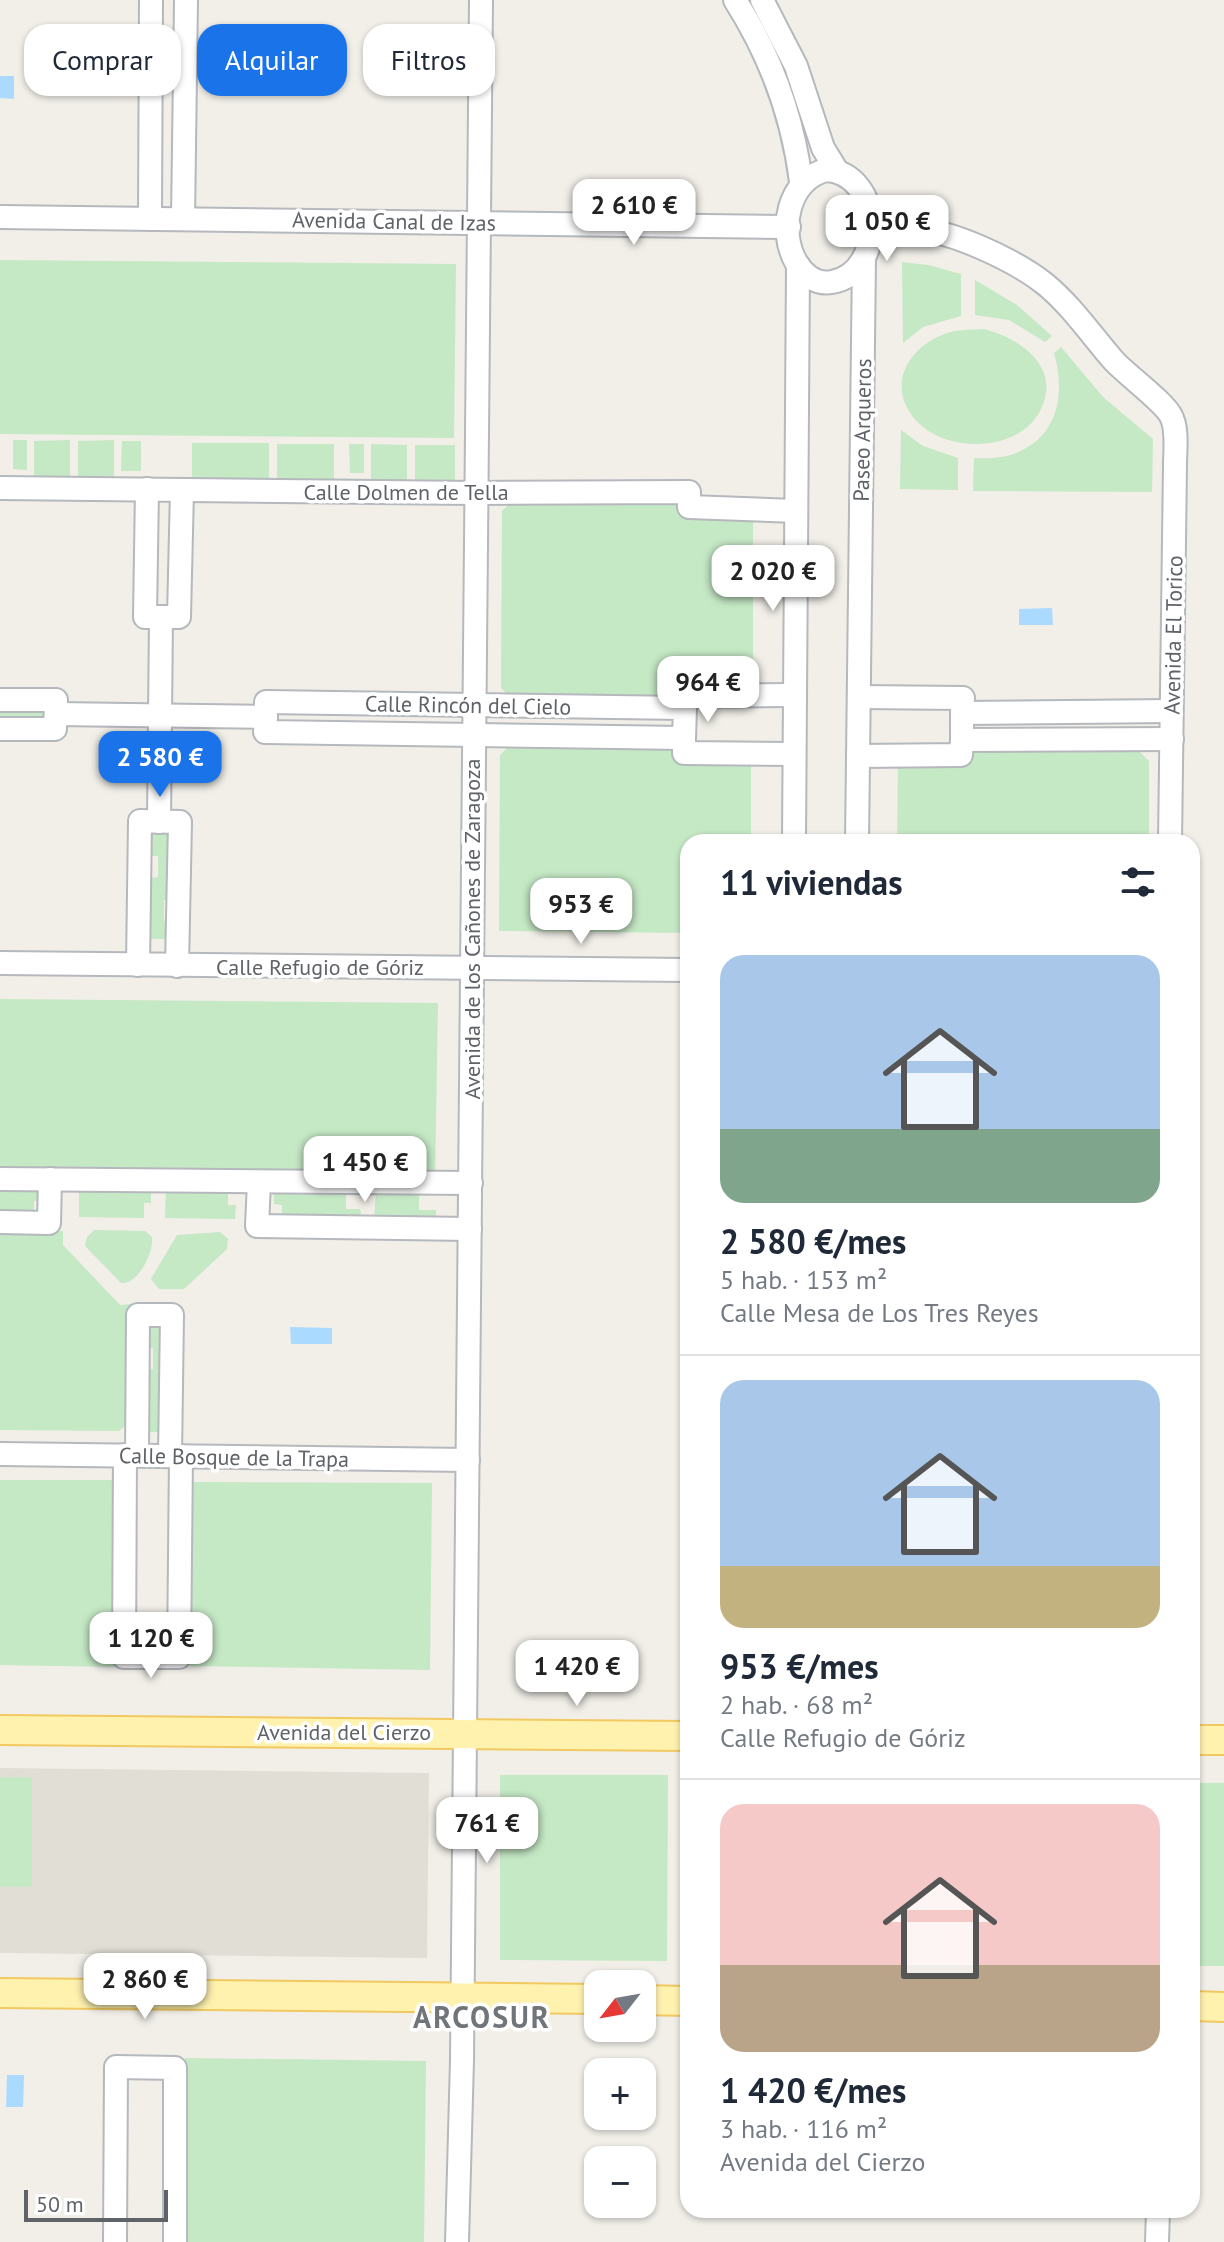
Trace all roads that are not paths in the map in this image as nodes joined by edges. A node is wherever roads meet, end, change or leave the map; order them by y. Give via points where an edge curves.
1 (151, 0) edge
2 (186, 0) edge
3 (481, 0) edge
4 (735, 0) edge
5 (762, 0) edge
6 (837, 171) junction
7 (801, 182) junction
8 (0, 217) edge
9 (150, 219) junction
10 (183, 219) junction
11 (481, 222) junction
12 (789, 227) junction
13 (870, 236) junction
14 (864, 259) junction
15 (798, 265) junction
16 (0, 488) edge
17 (147, 489) junction
18 (182, 490) junction
19 (475, 493) junction
20 (796, 511) junction
21 (161, 617) junction
22 (795, 695) junction
23 (859, 697) junction
24 (0, 700) edge
25 (473, 704) junction
26 (685, 708) junction
27 (1171, 711) junction
28 (962, 713) junction
29 (56, 714) junction
30 (160, 716) junction
31 (266, 717) junction
32 (0, 729) edge
33 (473, 736) junction
34 (684, 738) junction
35 (1172, 739) junction
36 (962, 740) junction
37 (794, 754) junction
38 (858, 756) junction
39 (159, 822) junction
40 (794, 834) edge
41 (857, 834) edge
42 (1170, 834) edge
43 (0, 963) edge
44 (138, 965) junction
45 (177, 966) junction
46 (473, 968) junction
47 (680, 970) edge
48 (0, 1179) edge
49 (50, 1179) junction
50 (259, 1182) junction
51 (471, 1183) junction
52 (0, 1222) edge
53 (470, 1229) junction
54 (0, 1454) edge
55 (131, 1455) junction
56 (176, 1456) junction
57 (468, 1460) junction
58 (0, 1730) edge
59 (465, 1733) junction
60 (680, 1736) edge
61 (1200, 1740) edge
62 (1224, 1740) edge
63 (0, 1993) edge
64 (462, 1997) junction
65 (584, 1999) edge
66 (656, 2000) edge
67 (680, 2001) edge
68 (1200, 2006) edge
69 (1224, 2007) edge
70 (1158, 2218) edge
71 (115, 2242) edge
72 (175, 2242) edge
73 (457, 2242) edge
74 (1157, 2242) edge

1 - 9 street
2 - 10 street
3 - 11 street, Avenida de los Cañones de Zaragoza
4 - 7 street via 773,72 795,141
5 - 6 street via 796,66 823,148
6 - 7 street via 819,172
6 - 13 street via 863,193
7 - 12 street
8 - 9 street, Avenida Canal de Izas
9 - 10 street, Avenida Canal de Izas
10 - 11 street, Avenida Canal de Izas
11 - 12 street, Avenida Canal de Izas
11 - 19 street, Avenida de los Cañones de Zaragoza
12 - 15 street
13 - 14 street
13 - 27 street, Avenida El Torico via 925,230 1025,270 1047,285 1171,416
14 - 15 street via 848,277 826,283
14 - 23 street, Paseo Arqueros
15 - 20 street
16 - 17 street, Calle Dolmen de Tella
17 - 18 street, Calle Dolmen de Tella
17 - 21 street via 145,617
18 - 19 street, Calle Dolmen de Tella
18 - 21 street via 179,617
19 - 20 street, Calle Dolmen de Tella via 689,492 689,507
19 - 25 street, Avenida de los Cañones de Zaragoza
20 - 22 street
21 - 30 street
22 - 26 street, Calle Rincón del Cielo via 685,696
22 - 37 street
23 - 28 street via 963,698
23 - 38 street, Paseo Arqueros
24 - 29 street via 56,700
25 - 26 street, Calle Rincón del Cielo
25 - 31 street, Calle Rincón del Cielo via 266,702
25 - 33 street, Avenida de los Cañones de Zaragoza
26 - 34 street
27 - 28 street
27 - 35 street, Avenida El Torico
28 - 36 street
29 - 30 street
29 - 32 street via 55,729
30 - 31 street
30 - 39 street
31 - 33 street, Calle Rincón del Cielo via 265,732
33 - 34 street, Calle Rincón del Cielo
33 - 46 street, Avenida de los Cañones de Zaragoza
34 - 37 street via 684,753
35 - 36 street
35 - 42 street, Avenida El Torico
36 - 38 street via 961,755
37 - 40 street
38 - 41 street, Paseo Arqueros
39 - 44 street via 140,821
39 - 45 street via 180,822
43 - 44 street, Calle Refugio de Góriz
44 - 45 street, Calle Refugio de Góriz
45 - 46 street, Calle Refugio de Góriz
46 - 47 street, Calle Refugio de Góriz
46 - 51 street, Avenida de los Cañones de Zaragoza
48 - 49 street
49 - 50 street
49 - 52 street via 49,1223
50 - 51 street
50 - 53 street via 257,1226
51 - 53 street, Avenida de los Cañones de Zaragoza
53 - 57 street, Avenida de los Cañones de Zaragoza
54 - 55 street, Calle Bosque de la Trapa
55 - 56 street, Calle Bosque de la Trapa
55 - 56 street via 138,1315 172,1315
55 - 56 street via 124,1657 179,1657
56 - 57 street, Calle Bosque de la Trapa
57 - 59 street, Avenida de los Cañones de Zaragoza
58 - 59 main road, Avenida del Cierzo
59 - 60 main road, Avenida del Cierzo
59 - 64 street, Avenida de los Cañones de Zaragoza
61 - 62 main road
63 - 64 main road
64 - 65 main road
64 - 73 street, Avenida de los Cañones de Zaragoza
66 - 67 main road
68 - 69 main road
70 - 74 street
71 - 72 street via 116,2067 175,2068

